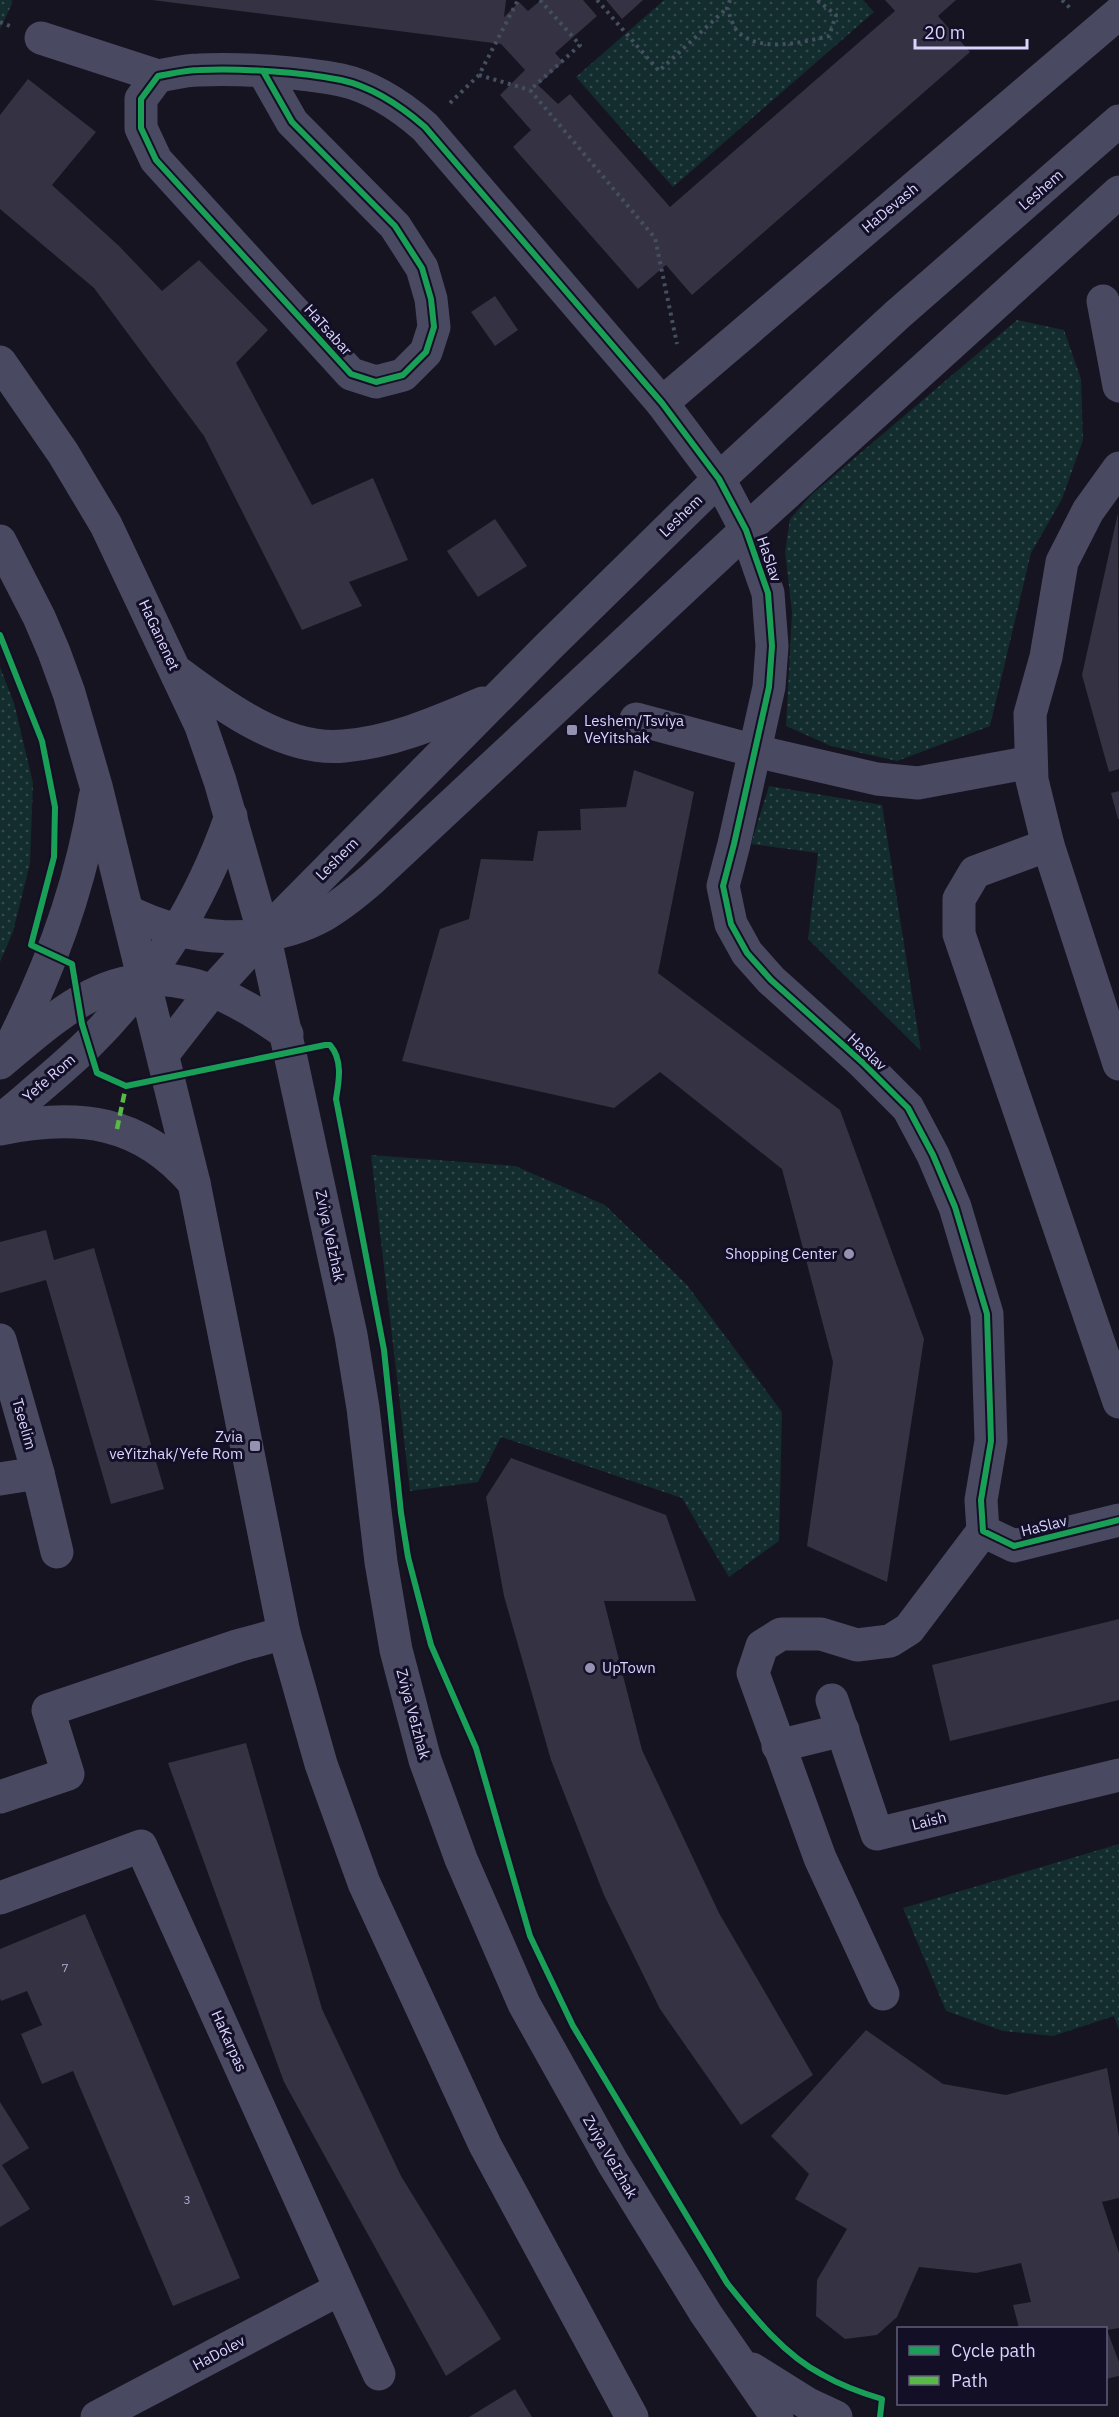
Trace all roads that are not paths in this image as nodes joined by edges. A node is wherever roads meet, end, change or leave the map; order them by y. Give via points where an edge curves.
1 (1119, 13) edge
2 (41, 38) dead end
3 (263, 71) junction
4 (158, 76) junction
5 (1119, 122) edge
6 (1119, 192) edge
7 (1103, 302) dead end
8 (0, 362) edge
9 (1119, 386) edge
10 (673, 393) junction
11 (1119, 468) edge
12 (719, 479) junction
13 (746, 530) junction
14 (0, 541) edge
15 (177, 672) junction
16 (498, 696) junction
17 (636, 718) dead end
18 (755, 751) junction
19 (1031, 762) junction
20 (96, 786) junction
21 (231, 816) junction
22 (1048, 845) junction
23 (128, 911) junction
24 (178, 930) junction
25 (264, 934) junction
26 (144, 980) junction
27 (213, 990) junction
28 (287, 1034) junction
29 (163, 1054) junction
30 (1, 1062) edge
31 (1119, 1064) edge
32 (0, 1121) edge
33 (0, 1129) edge
34 (194, 1183) junction
35 (0, 1340) edge
36 (1119, 1402) edge
37 (38, 1473) junction
38 (0, 1479) edge
39 (1119, 1520) edge
40 (983, 1531) junction
41 (57, 1552) dead end
42 (284, 1633) junction
43 (778, 1746) junction
44 (1119, 1775) edge
45 (0, 1797) edge
46 (0, 1899) edge
47 (883, 1994) dead end
48 (340, 2289) junction
49 (738, 2361) junction
50 (379, 2374) dead end
51 (97, 2417) edge
52 (632, 2417) edge
53 (777, 2417) edge
54 (836, 2417) edge

1 - 10 street, HaDevash
2 - 4 street
3 - 4 street via 198,69
3 - 4 street, HaTsabar via 292,122 395,226 422,268 434,327 426,352 403,375 376,382 351,374 156,160 141,128 141,99
3 - 10 street via 342,80 404,109
5 - 12 street, Leshem via 897,315
6 - 13 street
7 - 9 street
8 - 15 street, HaGanenet via 63,453 106,525
10 - 12 street
11 - 19 street via 1088,511 1062,562 1046,657 1030,714
12 - 13 street, HaSlav
12 - 16 street, Leshem
13 - 18 street, HaSlav via 768,593 772,646 769,687
13 - 25 street via 372,879 323,915 293,928
14 - 20 street via 54,652
15 - 16 street via 245,719 279,734 342,747 420,728
15 - 21 street, HaGanenet via 201,726
16 - 25 street, Leshem
17 - 18 street
18 - 19 street via 877,779 918,783
18 - 40 street, HaSlav via 723,886 731,924 747,953 771,980 908,1108 956,1207 987,1314 992,1441 981,1500
19 - 22 street
20 - 23 street
20 - 30 street via 85,848 60,929 23,1020
21 - 24 street, Yefe Rom via 208,874
21 - 25 street, HaGanenet
22 - 31 street
22 - 36 street via 975,872 959,899 958,934
23 - 24 street
23 - 26 street
24 - 25 street via 215,936
24 - 26 street, Yefe Rom
25 - 27 street, Leshem
25 - 28 street, Zviya VeIzhak
26 - 27 street via 189,982
26 - 29 street
26 - 30 street via 113,986 86,999
26 - 32 street, Yefe Rom via 88,1044
27 - 28 street
27 - 29 street, Leshem
28 - 49 street, Zviya VeIzhak via 351,1335 396,1650 425,1760 460,1860 524,2004 613,2163
29 - 34 street
33 - 34 street via 63,1121 117,1130 165,1153
34 - 42 street
35 - 37 street, Tseelim
37 - 38 street
37 - 41 street, Tseelim
39 - 40 street, HaSlav via 1014,1546
40 - 43 street via 909,1629 890,1641 857,1645 821,1634 781,1634 762,1646 753,1673
42 - 45 street via 48,1710 68,1774
42 - 52 street via 321,1764 364,1882 485,2145
43 - 44 street, Laish via 838,1715 877,1834
43 - 47 street via 820,1858
46 - 48 street, HaKarpas via 141,1846
48 - 50 street, HaKarpas
48 - 51 street, HaDolev
49 - 53 street, Zviya VeIzhak
49 - 54 street

